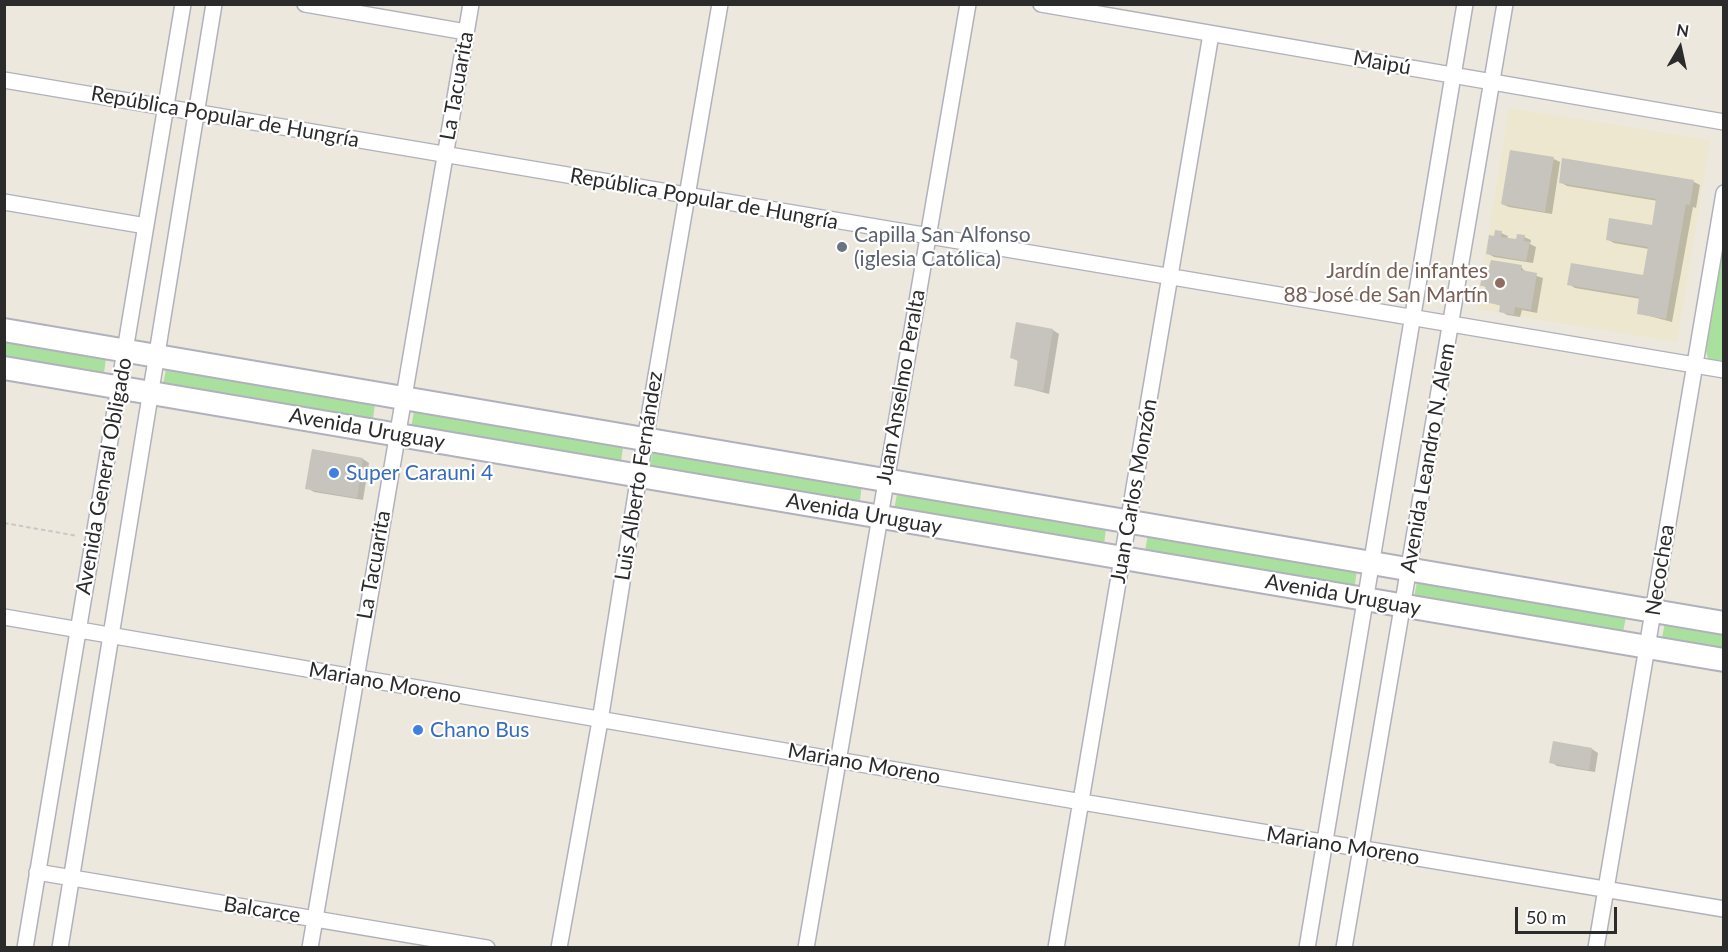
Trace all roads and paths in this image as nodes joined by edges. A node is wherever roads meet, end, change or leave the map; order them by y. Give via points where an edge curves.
1 (183, 4) edge
2 (214, 4) edge
3 (305, 4) edge
4 (471, 4) edge
5 (720, 4) edge
6 (968, 4) edge
7 (1041, 4) edge
8 (1465, 4) edge
9 (1505, 4) edge
10 (466, 32) junction
11 (1210, 34) junction
12 (1453, 76) junction
13 (4, 80) edge
14 (1492, 82) junction
15 (165, 107) junction
16 (196, 112) junction
17 (1724, 123) edge
18 (446, 155) junction
19 (1724, 193) edge
20 (687, 196) junction
21 (4, 202) edge
22 (146, 226) junction
23 (928, 236) junction
24 (1172, 276) junction
25 (1414, 317) junction
26 (1451, 323) junction
27 (4, 330) edge
28 (125, 351) junction
29 (159, 357) junction
30 (1694, 365) junction
31 (4, 368) edge
32 (1724, 370) edge
33 (119, 387) junction
34 (153, 393) junction
35 (403, 398) junction
36 (397, 434) junction
37 (645, 439) junction
38 (639, 476) junction
39 (885, 480) junction
40 (879, 516) junction
41 (1129, 521) junction
42 (4, 523) edge
43 (94, 539) junction
44 (1122, 558) junction
45 (1371, 563) junction
46 (1409, 569) junction
47 (1365, 599) junction
48 (1403, 605) junction
49 (1653, 611) junction
50 (4, 617) edge
51 (1724, 623) edge
52 (78, 629) junction
53 (110, 635) junction
54 (1647, 647) junction
55 (1724, 660) edge
56 (354, 678) junction
57 (600, 721) junction
58 (839, 760) junction
59 (1082, 802) junction
60 (1325, 843) junction
61 (1361, 849) junction
62 (37, 872) junction
63 (71, 878) junction
64 (1606, 889) junction
65 (1724, 909) edge
66 (314, 918) junction
67 (25, 948) edge
68 (60, 948) edge
69 (310, 948) edge
70 (487, 948) edge
71 (559, 948) edge
72 (806, 948) edge
73 (1056, 948) edge
74 (1307, 948) edge
75 (1344, 948) edge
76 (1596, 948) edge

1 - 15 street, Avenida General Obligado
2 - 16 street, Avenida General Obligado
3 - 10 street
4 - 10 street, La Tacuarita
5 - 20 street, Luis Alberto Fernández
6 - 23 street, Juan Anselmo Peralta
7 - 11 street, Maipú
8 - 12 street, Avenida Leandro N. Alem
9 - 14 street, Avenida Leandro N. Alem
10 - 18 street, La Tacuarita
11 - 12 street, Maipú
11 - 24 street, Juan Carlos Monzón
12 - 14 street, Maipú
12 - 25 street, Avenida Leandro N. Alem
13 - 15 street, República Popular de Hungría
14 - 17 street, Maipú
14 - 26 street, Avenida Leandro N. Alem
15 - 16 street, República Popular de Hungría
15 - 22 street, Avenida General Obligado
16 - 18 street, República Popular de Hungría
16 - 29 street, Avenida General Obligado
18 - 20 street, República Popular de Hungría
18 - 35 street, La Tacuarita
19 - 30 street, Necochea
20 - 23 street, República Popular de Hungría
20 - 37 street, Luis Alberto Fernández
21 - 22 street
22 - 28 street, Avenida General Obligado
23 - 24 street, República Popular de Hungría
23 - 39 street, Juan Anselmo Peralta
24 - 25 street, República Popular de Hungría
24 - 41 street, Juan Carlos Monzón
25 - 26 street, República Popular de Hungría
25 - 45 street, Avenida Leandro N. Alem
26 - 30 street, República Popular de Hungría
26 - 46 street, Avenida Leandro N. Alem
27 - 28 street, Avenida Uruguay
28 - 29 street, Avenida Uruguay
28 - 33 street, Avenida General Obligado
29 - 34 street, Avenida General Obligado
29 - 35 street, Avenida Uruguay
30 - 32 street, República Popular de Hungría
30 - 49 street, Necochea
31 - 33 street, Avenida Uruguay
33 - 34 street, Avenida Uruguay
33 - 43 street, Avenida General Obligado
34 - 36 street, Avenida Uruguay
34 - 53 street, Avenida General Obligado
35 - 36 street, La Tacuarita
35 - 37 street, Avenida Uruguay
36 - 38 street, Avenida Uruguay
36 - 56 street, La Tacuarita
37 - 38 street, Luis Alberto Fernández
37 - 39 street, Avenida Uruguay
38 - 40 street, Avenida Uruguay
38 - 57 street, Luis Alberto Fernández
39 - 40 street, Juan Anselmo Peralta
39 - 41 street, Avenida Uruguay
40 - 44 street, Avenida Uruguay
40 - 58 street, Juan Anselmo Peralta
41 - 44 street, Juan Carlos Monzón
41 - 45 street, Avenida Uruguay
42 - 43 path
43 - 52 street, Avenida General Obligado
44 - 47 street, Avenida Uruguay
44 - 59 street, Juan Carlos Monzón
45 - 46 street, Avenida Uruguay
45 - 47 street, Avenida Leandro N. Alem
46 - 48 street, Avenida Leandro N. Alem
46 - 49 street, Avenida Uruguay
47 - 48 street, Avenida Uruguay
47 - 60 street, Avenida Leandro N. Alem
48 - 54 street, Avenida Uruguay
48 - 61 street, Avenida Leandro N. Alem
49 - 51 street, Avenida Uruguay
49 - 54 street, Necochea
50 - 52 street, Mariano Moreno
52 - 53 street, Mariano Moreno
52 - 62 street, Avenida General Obligado
53 - 56 street, Mariano Moreno
53 - 63 street, Avenida General Obligado
54 - 55 street, Avenida Uruguay
54 - 64 street, Necochea
56 - 57 street, Mariano Moreno
56 - 66 street, La Tacuarita
57 - 58 street, Mariano Moreno
57 - 71 street, Luis Alberto Fernández
58 - 59 street, Mariano Moreno
58 - 72 street, Juan Anselmo Peralta
59 - 60 street, Mariano Moreno
59 - 73 street, Juan Carlos Monzón
60 - 61 street, Mariano Moreno
60 - 74 street, Avenida Leandro N. Alem
61 - 64 street, Mariano Moreno
61 - 75 street, Avenida Leandro N. Alem
62 - 63 street, Balcarce
62 - 67 street, Avenida General Obligado
63 - 66 street, Balcarce
63 - 68 street, Avenida General Obligado
64 - 65 street, Mariano Moreno
64 - 76 street, Necochea
66 - 69 street, La Tacuarita
66 - 70 street, Balcarce

